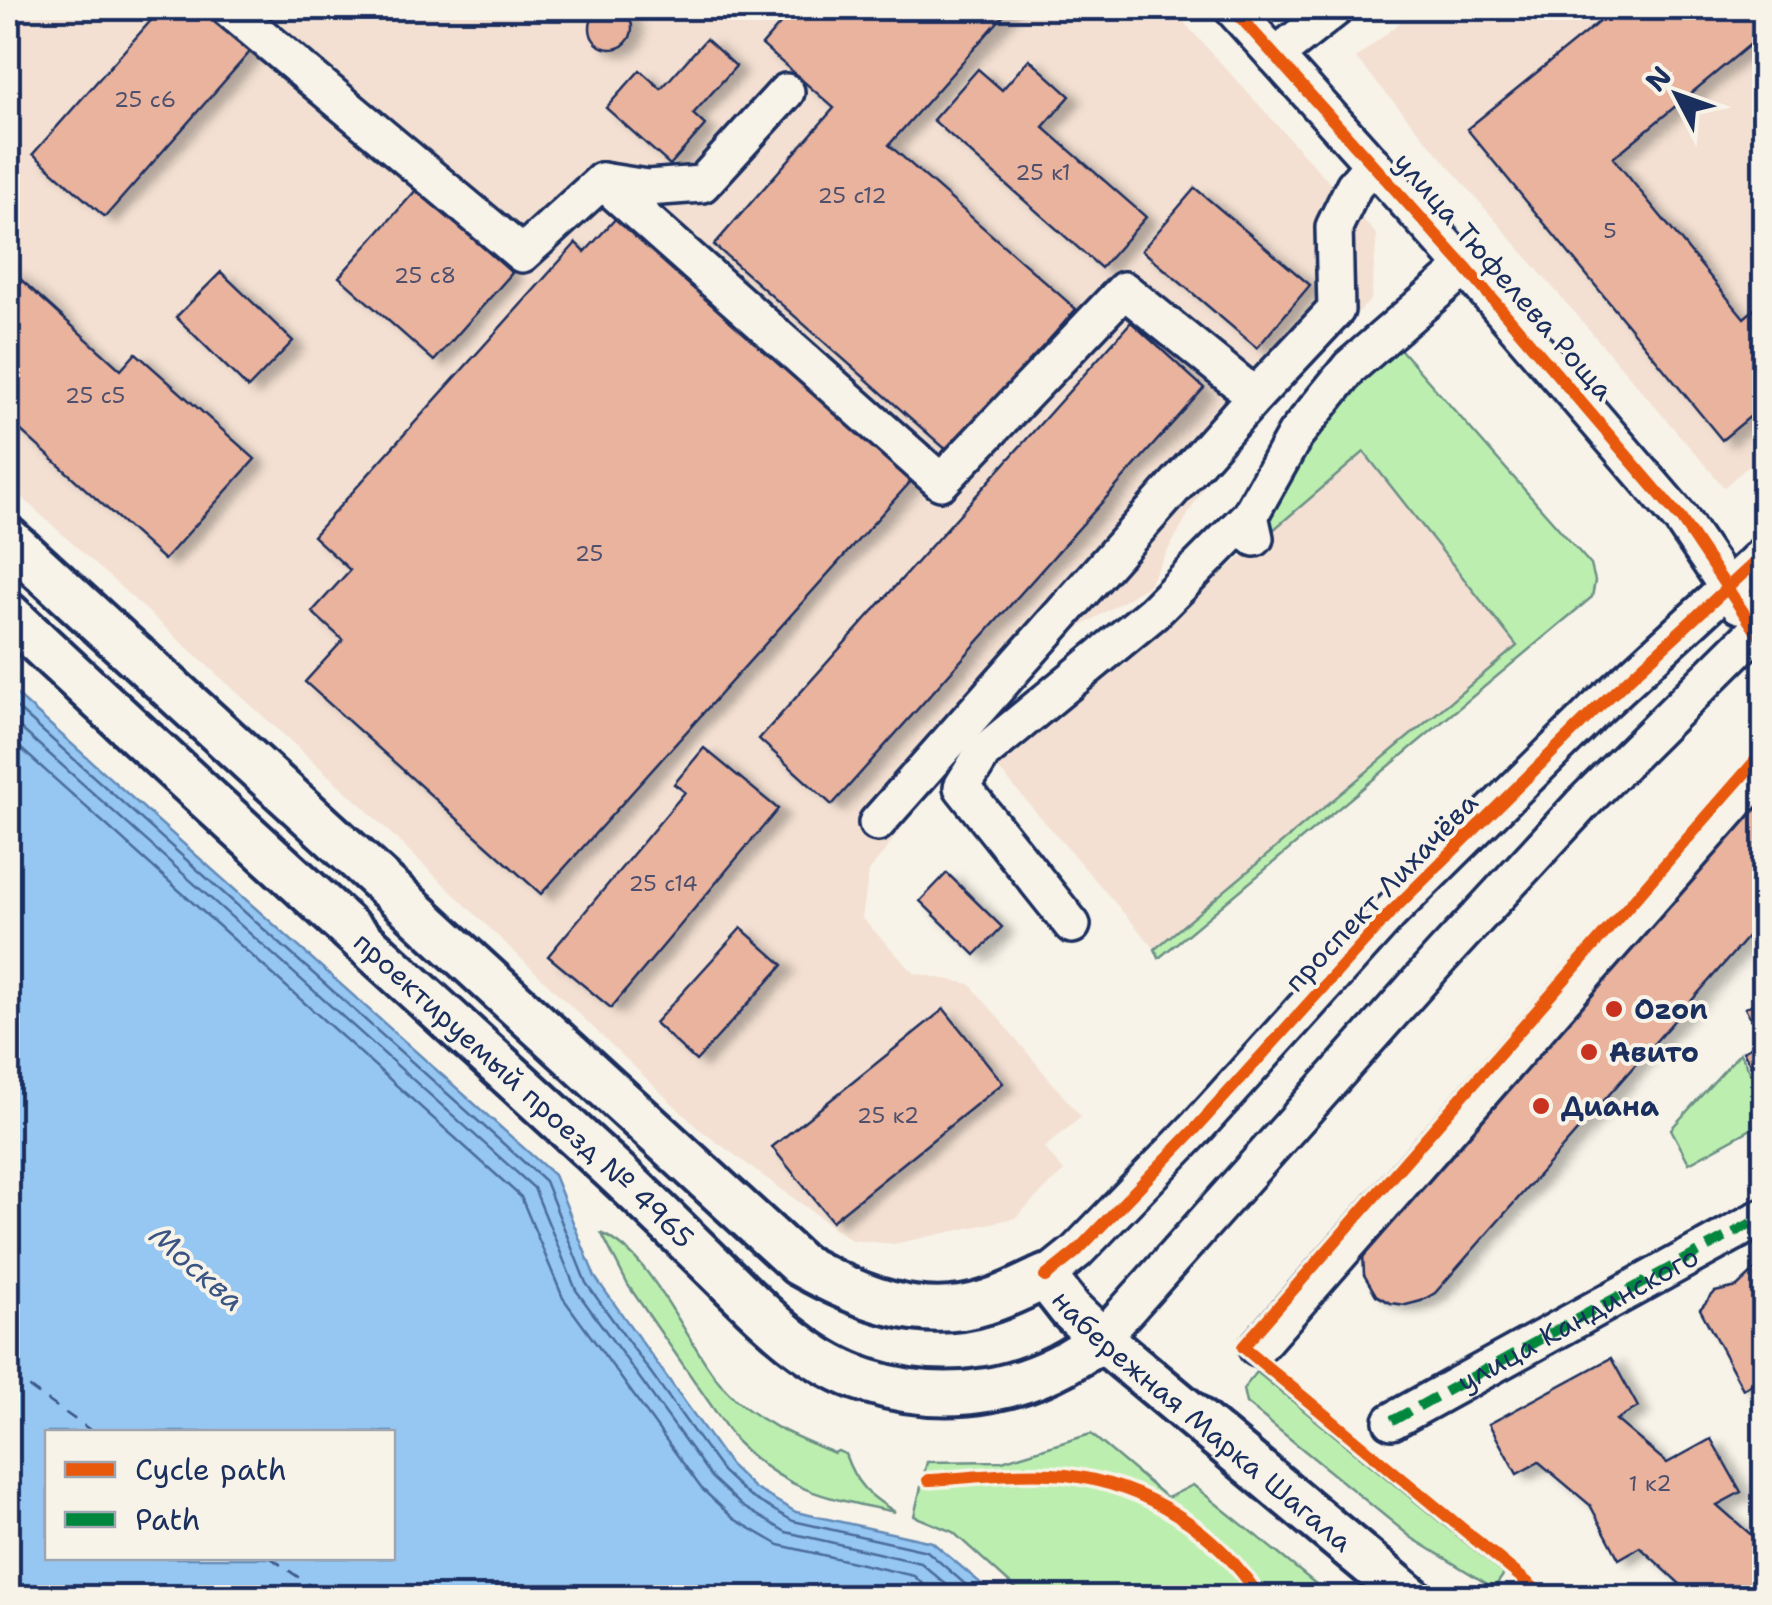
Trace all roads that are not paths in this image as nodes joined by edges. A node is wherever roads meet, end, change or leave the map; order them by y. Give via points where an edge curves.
1 (228, 8) edge
2 (1232, 8) edge
3 (1336, 8) edge
4 (1275, 56) junction
5 (786, 92) dead end
6 (1373, 164) junction
7 (602, 181) junction
8 (1465, 267) junction
9 (1255, 396) junction
10 (8, 539) edge
11 (1764, 554) edge
12 (1727, 587) junction
13 (8, 614) edge
14 (1762, 632) edge
15 (1764, 770) edge
16 (877, 823) dead end
17 (1072, 925) dead end
18 (1764, 1216) edge
19 (1045, 1277) junction
20 (1102, 1339) junction
21 (1257, 1348) dead end
22 (1392, 1421) dead end
23 (1411, 1598) edge

1 - 7 street via 522,254
2 - 4 street, улица Тюфелева Роща
3 - 4 street
4 - 6 street, улица Тюфелева Роща
5 - 7 street via 702,184 647,188
6 - 8 street, улица Тюфелева Роща
6 - 9 street via 1334,227 1336,310
7 - 9 street via 942,482 1124,290
8 - 12 street, улица Тюфелева Роща via 1682,518
8 - 17 street via 1350,367 1295,435 1253,529 983,753 962,787
9 - 16 street
10 - 19 main road, проектируемый проезд № 4965 via 799,1264 899,1308 983,1304
11 - 12 street, проспект Лихачёва
12 - 14 street, улица Тюфелева Роща
12 - 19 street, проспект Лихачёва via 1390,912 1184,1141
13 - 20 main road, проектируемый проезд № 4965 via 801,1346 866,1381 964,1394 1049,1372
14 - 20 street via 1581,805
15 - 21 street
18 - 22 street, улица Кандинского
19 - 20 main road, набережная Марка Шагала
20 - 23 main road, набережная Марка Шагала

